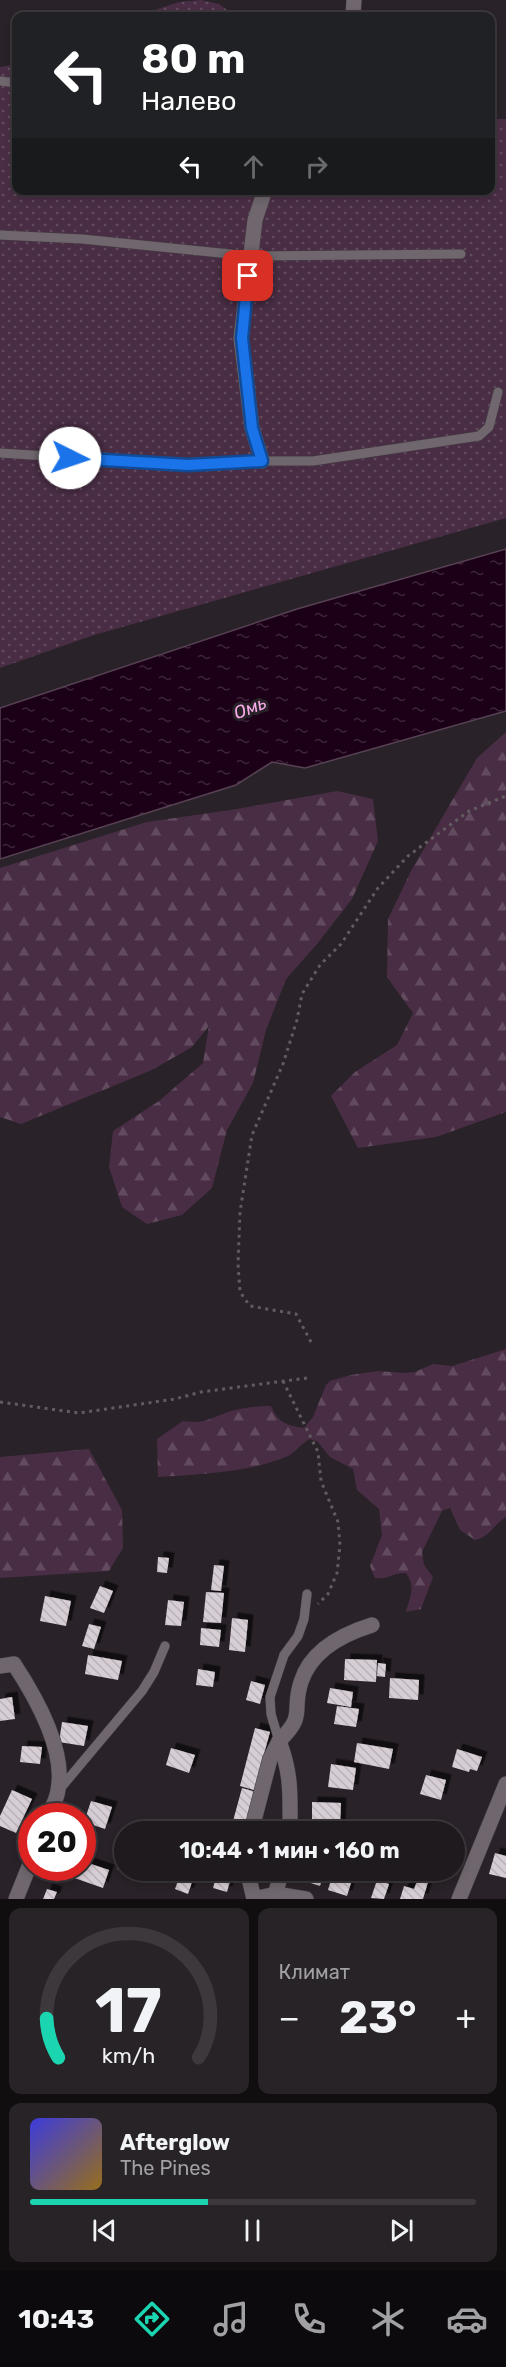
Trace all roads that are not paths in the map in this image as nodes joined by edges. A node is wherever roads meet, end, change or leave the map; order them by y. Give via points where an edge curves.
1 (264, 195) edge
2 (0, 235) edge
3 (461, 254) dead end
4 (250, 255) junction
5 (498, 392) dead end
6 (0, 453) edge
7 (262, 461) junction
8 (307, 1594) dead end
9 (372, 1624) dead end
10 (165, 1646) dead end
11 (0, 1666) edge
12 (279, 1741) junction
13 (506, 1784) edge
14 (58, 1791) junction
15 (53, 1803) edge
16 (254, 1821) edge
17 (290, 1821) edge
18 (23, 1881) edge
19 (249, 1881) edge
20 (279, 1881) edge
21 (275, 1896) edge
22 (16, 1899) edge
23 (254, 1899) edge
24 (306, 1899) edge
25 (459, 1899) edge

1 - 4 street via 255,220
2 - 4 lane
3 - 4 lane
4 - 7 street via 242,338 252,428
5 - 7 lane via 489,427 479,436 313,461
6 - 7 lane via 188,465
8 - 12 lane via 298,1636 284,1655 270,1697
9 - 12 street via 326,1646 306,1670 300,1683 297,1720
10 - 14 lane via 142,1691
11 - 14 street via 14,1664 36,1698 59,1771
12 - 16 street via 270,1758
12 - 17 street via 288,1764
13 - 25 street
14 - 15 street
18 - 22 street
19 - 23 street
20 - 21 street
21 - 23 street
21 - 24 street

